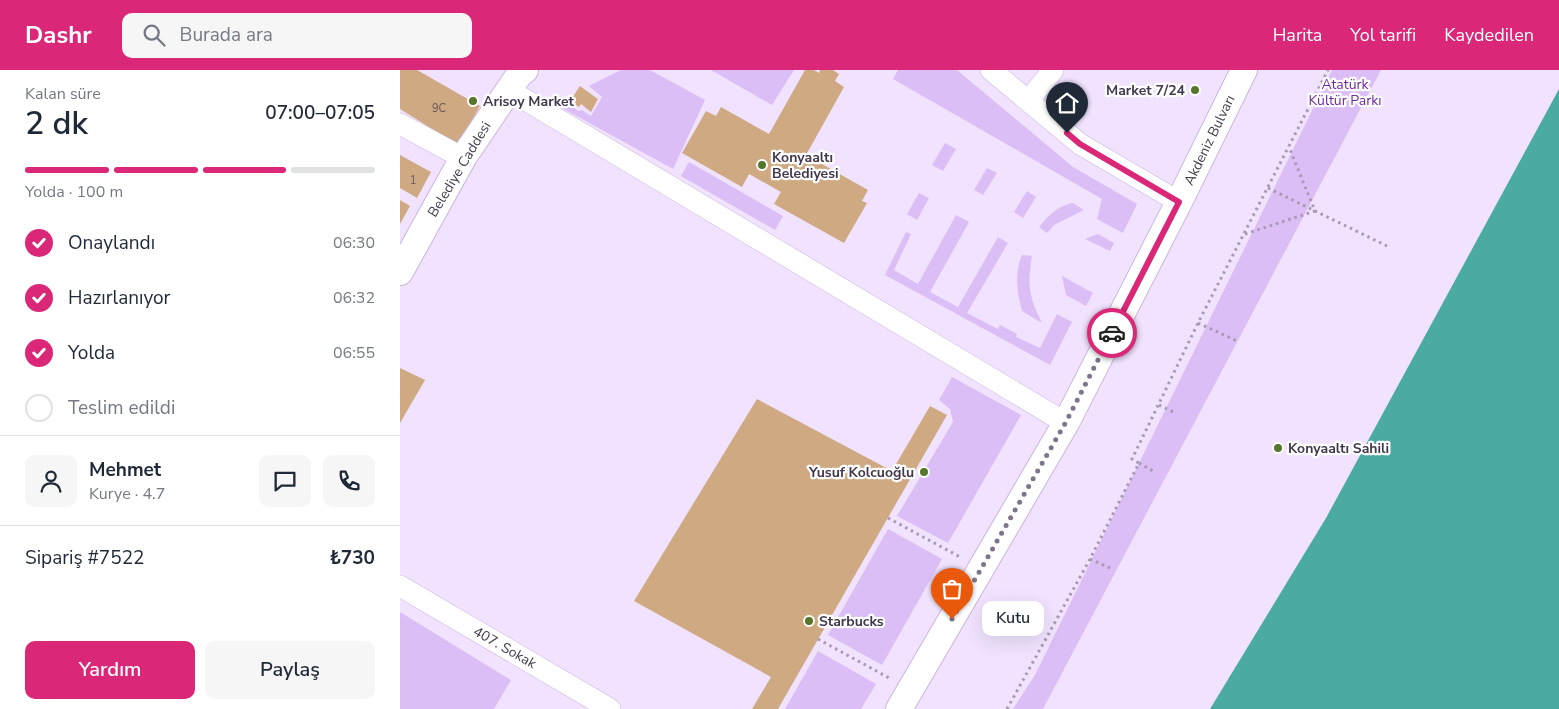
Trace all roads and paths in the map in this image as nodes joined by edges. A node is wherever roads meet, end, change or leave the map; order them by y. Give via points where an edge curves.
1 (991, 70) edge
2 (1053, 70) edge
3 (1244, 70) edge
4 (1328, 70) edge
5 (518, 75) edge
6 (1029, 100) junction
7 (400, 124) edge
8 (1289, 146) junction
9 (463, 158) junction
10 (1268, 188) junction
11 (1179, 202) junction
12 (1315, 211) junction
13 (1244, 234) junction
14 (1387, 246) dead end
15 (400, 272) edge
16 (1198, 323) junction
17 (1237, 341) dead end
18 (1159, 405) junction
19 (1175, 414) dead end
20 (1066, 422) junction
21 (1139, 463) junction
22 (1155, 472) dead end
23 (888, 518) dead end
24 (963, 559) dead end
25 (1090, 559) junction
26 (1110, 568) dead end
27 (400, 586) edge
28 (818, 639) dead end
29 (894, 681) dead end
30 (610, 709) edge
31 (899, 709) edge
32 (1008, 709) edge

1 - 6 street
2 - 6 street
3 - 11 main road, Akdeniz Bulvarı
4 - 8 path
5 - 9 main road, Belediye Caddesi
5 - 20 street
6 - 11 street via 1080,144
7 - 9 street
8 - 10 path
8 - 12 path
9 - 15 main road, Belediye Caddesi
10 - 12 path
10 - 13 path
11 - 20 main road, Akdeniz Bulvarı
12 - 13 path
12 - 14 path
13 - 16 path
16 - 17 path
16 - 18 path
18 - 19 path
18 - 21 path via 1132,459
20 - 31 main road, Akdeniz Bulvarı
21 - 22 path
21 - 25 path
23 - 24 path
25 - 26 path
25 - 32 path
27 - 30 street, 407. Sokak
28 - 29 path

